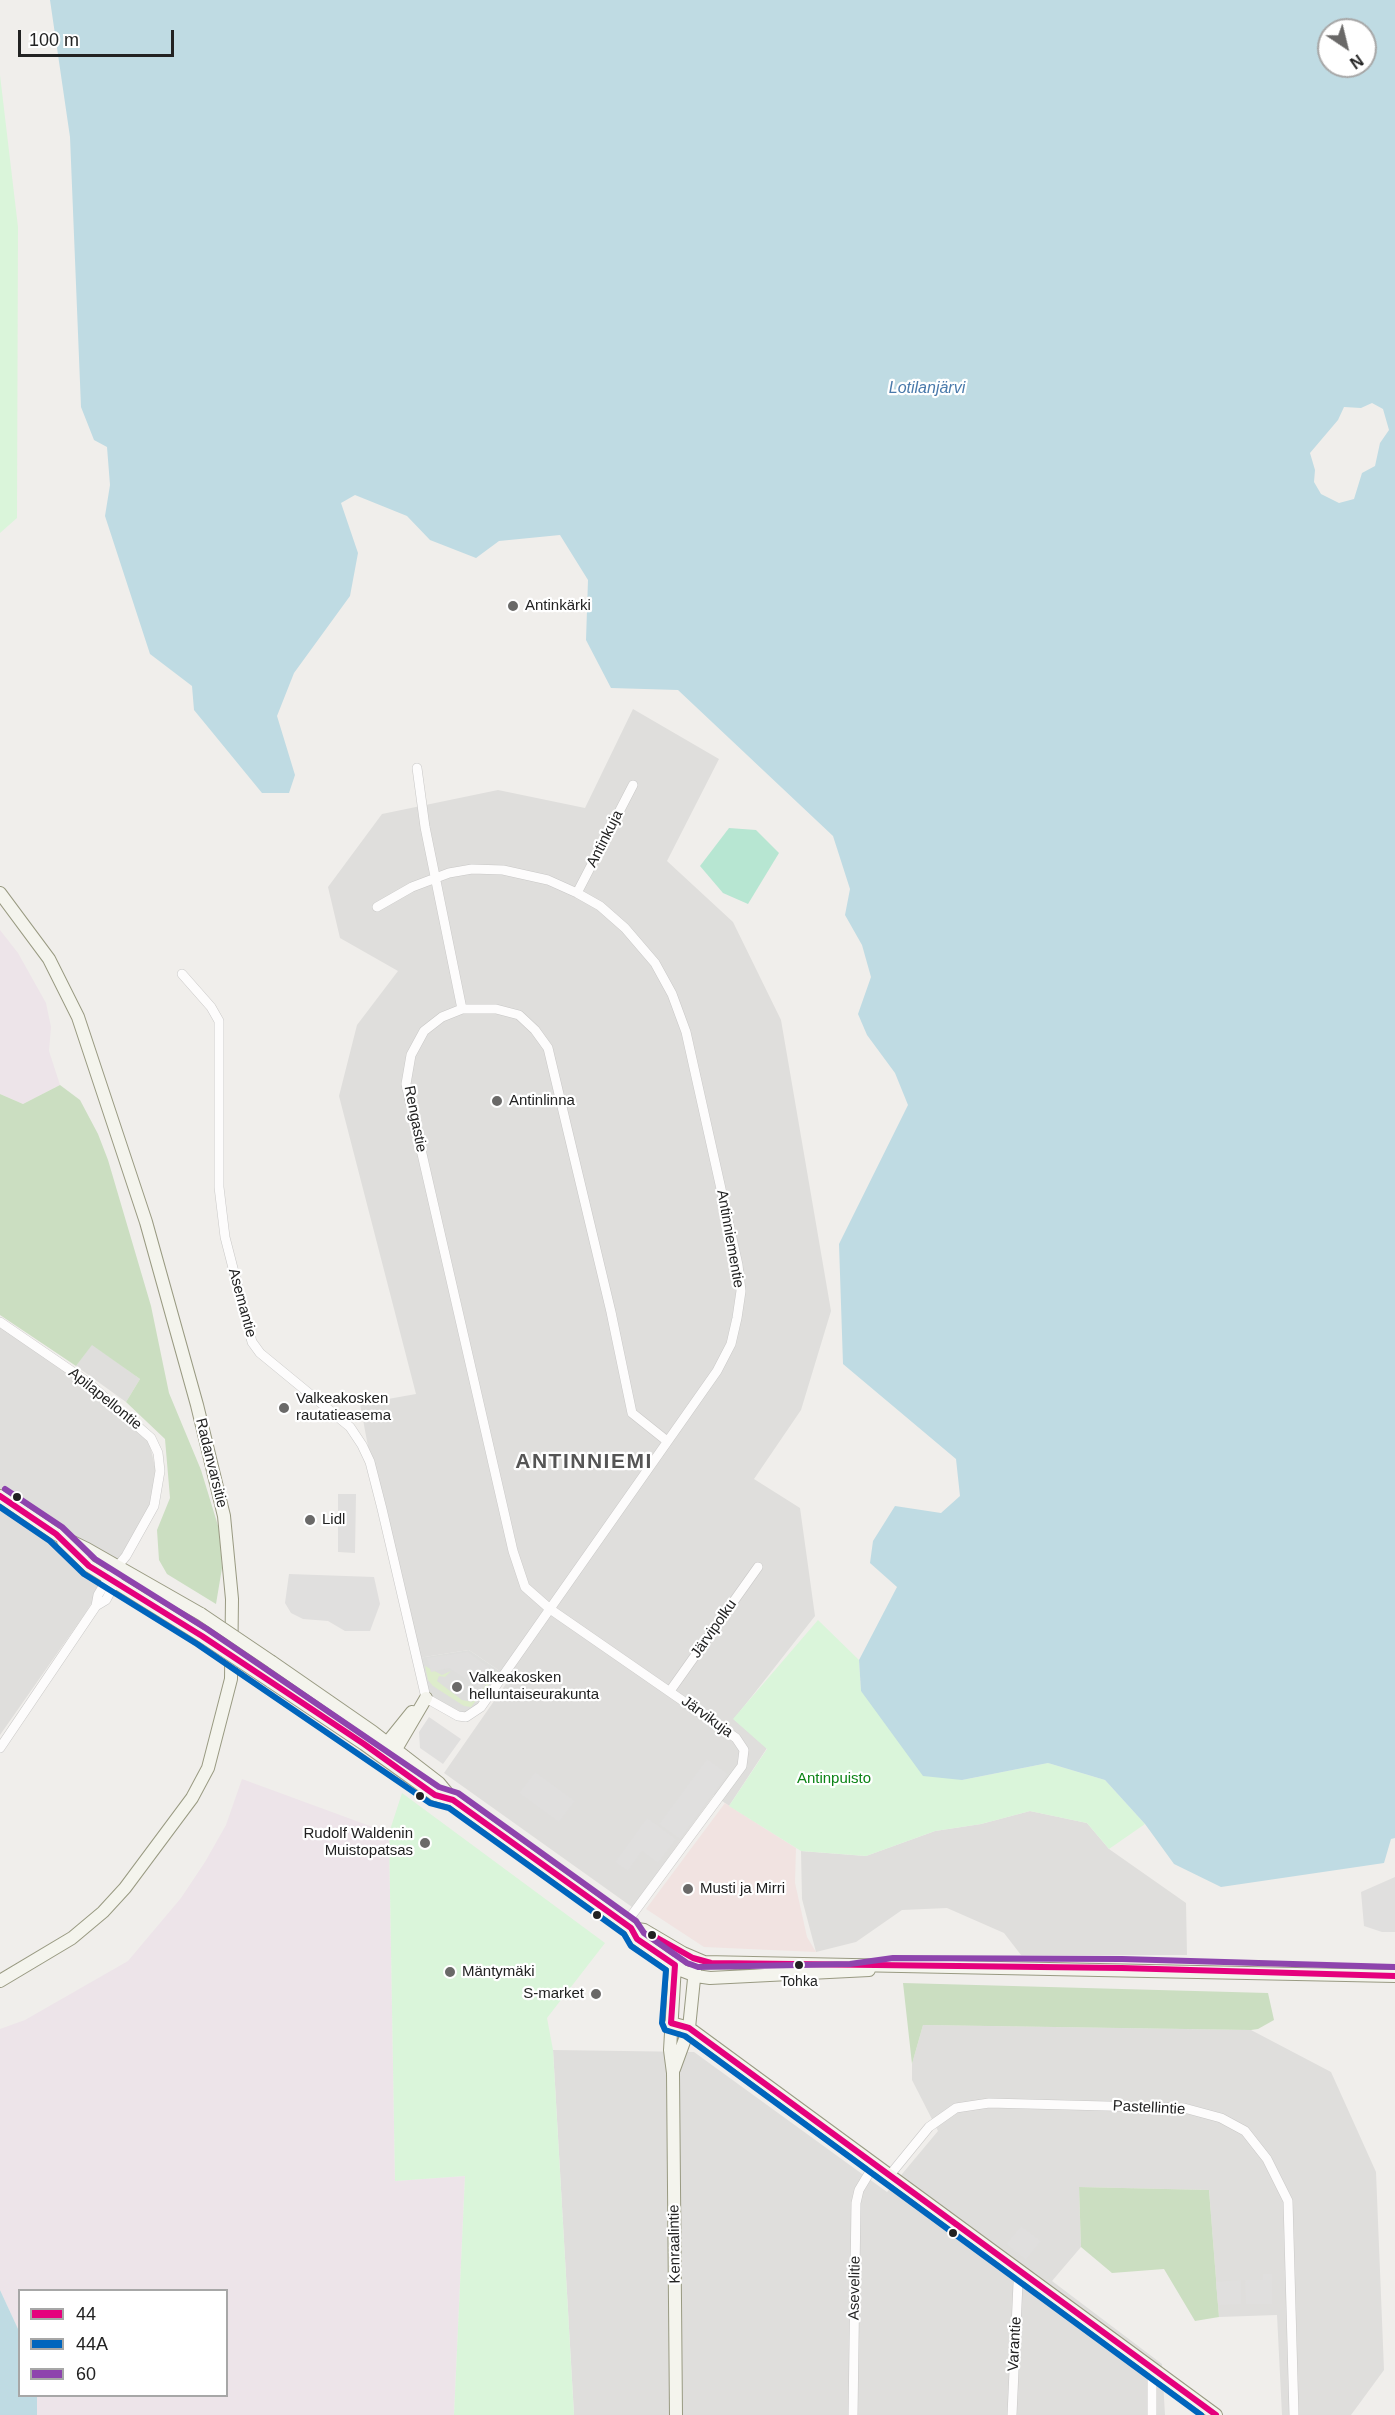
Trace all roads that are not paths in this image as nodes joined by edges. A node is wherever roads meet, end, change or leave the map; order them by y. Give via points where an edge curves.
1 (417, 768) dead end
2 (633, 785) dead end
3 (437, 877) junction
4 (0, 893) edge
5 (577, 893) junction
6 (377, 907) dead end
7 (182, 974) dead end
8 (462, 1009) junction
9 (0, 1322) edge
10 (667, 1441) junction
11 (0, 1496) edge
12 (56, 1534) junction
13 (758, 1567) dead end
14 (118, 1568) junction
15 (112, 1580) junction
16 (550, 1609) junction
17 (670, 1691) junction
18 (426, 1698) junction
19 (391, 1746) junction
20 (0, 1748) edge
21 (388, 1762) junction
22 (453, 1800) junction
23 (629, 1925) junction
24 (683, 1953) junction
25 (675, 1965) junction
26 (893, 1966) junction
27 (696, 1976) junction
28 (1395, 1976) edge
29 (0, 1981) edge
30 (671, 2023) junction
31 (689, 2028) junction
32 (673, 2073) junction
33 (874, 2165) junction
34 (890, 2176) junction
35 (1024, 2274) junction
36 (1156, 2372) junction
37 (676, 2415) edge
38 (853, 2415) edge
39 (1012, 2415) edge
40 (1152, 2415) edge
41 (1216, 2415) edge
42 (1294, 2415) edge

1 - 3 street
2 - 5 street, Antinkuja
3 - 5 street, Antinniementie via 472,869 503,870 548,880
3 - 6 street, Antinniementie
3 - 8 street
4 - 29 street, Radanvarsitie via 49,959 78,1017 146,1222 224,1516 232,1599 231,1678 208,1768 192,1798 103,1912 72,1938
5 - 10 street, Antinniementie via 600,906 625,928 655,963 672,994 686,1032 738,1265 741,1291 731,1344 717,1371
7 - 18 street, Asemantie via 212,1007 219,1021 219,1187 225,1237 252,1342 260,1353 350,1427 362,1445 380,1501
8 - 10 street, Rengastie via 496,1009 519,1016 548,1048 632,1413
8 - 16 street, Rengastie via 442,1017 424,1031 411,1055 406,1084 513,1551 525,1587
9 - 14 street, Apilapellontie via 86,1381 151,1438 160,1471 154,1506
10 - 16 street, Antinniementie
11 - 12 street
12 - 14 street
12 - 15 street via 89,1566
13 - 17 street, Järvipolku
14 - 15 street
14 - 19 street, bridge via 201,1614
15 - 20 street via 98,1595 96,1606
15 - 21 street, bridge
16 - 17 street, Järvikuja
16 - 18 street, Antinniementie via 474,1713 459,1716
17 - 23 street, Järvikuja via 736,1738 744,1758 736,1775
18 - 19 street
19 - 21 street
19 - 22 street via 439,1783
21 - 22 street via 435,1795
22 - 23 street
23 - 24 street
23 - 25 street via 637,1939
24 - 25 street, Kenraalintie
24 - 26 street via 711,1963
24 - 27 street
25 - 27 street
25 - 30 street, Kenraalintie
26 - 27 street via 851,1973
26 - 28 street
27 - 31 street, Kenraalintie
30 - 31 street
30 - 32 street, Kenraalintie
31 - 32 street, Kenraalintie
31 - 33 street
32 - 37 street, Kenraalintie
33 - 34 street
33 - 38 street, Asevelitie via 856,2203
34 - 35 street
34 - 42 street, Pastellintie via 929,2127 956,2108 989,2103 1184,2108 1221,2118 1245,2131 1267,2160 1288,2200
35 - 36 street
35 - 39 street, Varantie via 1018,2283
36 - 40 street via 1152,2380
36 - 41 street

